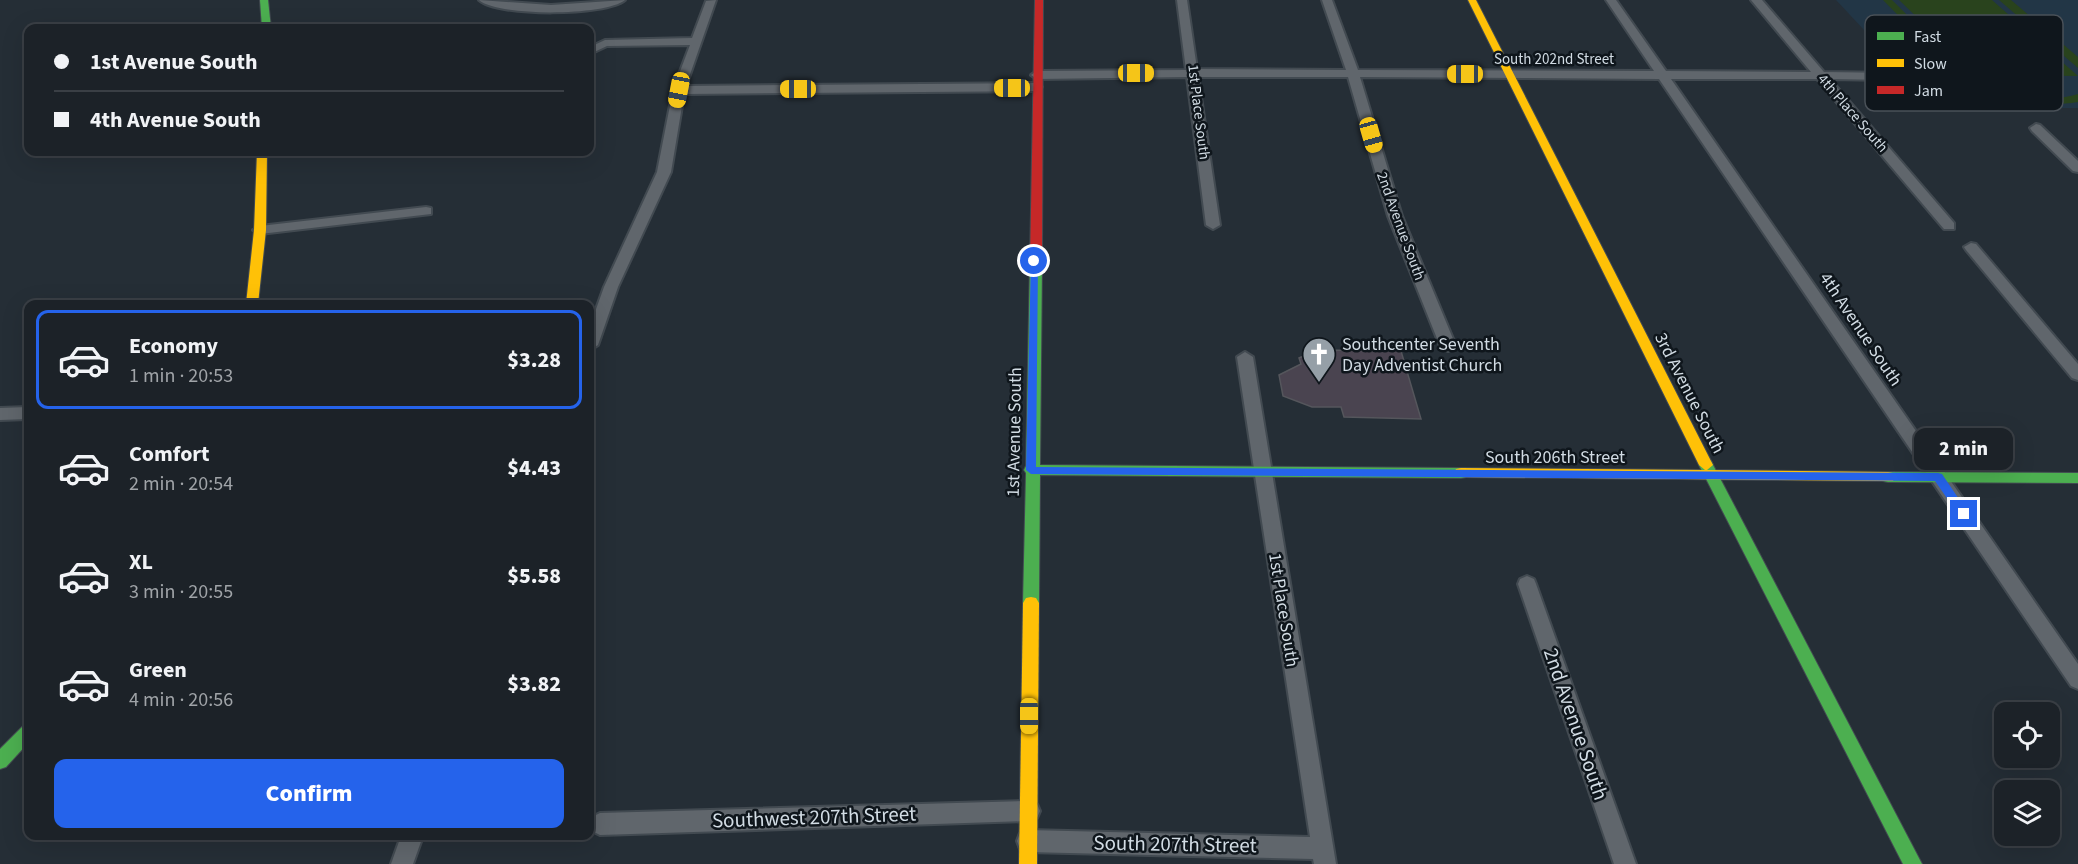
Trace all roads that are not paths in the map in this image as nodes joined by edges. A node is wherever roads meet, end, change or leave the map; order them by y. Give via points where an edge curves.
1 (264, 0) edge
2 (484, 0) edge
3 (619, 0) edge
4 (1039, 0) edge
5 (1182, 0) edge
6 (1328, 0) edge
7 (1472, 0) edge
8 (1611, 0) edge
9 (1756, 0) edge
10 (711, 1) edge
11 (267, 24) edge
12 (697, 41) junction
13 (594, 49) edge
14 (1194, 73) junction
15 (1353, 74) junction
16 (1510, 74) junction
17 (1662, 74) junction
18 (1820, 76) junction
19 (1865, 76) edge
20 (1037, 81) junction
21 (679, 90) junction
22 (2036, 128) dead end
23 (262, 156) edge
24 (2078, 168) edge
25 (426, 211) dead end
26 (1214, 225) dead end
27 (1949, 226) dead end
28 (260, 230) junction
29 (1971, 247) dead end
30 (252, 300) edge
31 (594, 333) edge
32 (1448, 346) dead end
33 (1245, 357) dead end
34 (2078, 374) edge
35 (0, 414) edge
36 (24, 414) edge
37 (1031, 470) junction
38 (1262, 472) junction
39 (1711, 476) junction
40 (1938, 477) junction
41 (2078, 478) edge
42 (1527, 584) dead end
43 (2078, 680) edge
44 (24, 736) edge
45 (0, 761) edge
46 (1029, 811) junction
47 (600, 824) dead end
48 (411, 840) edge
49 (1028, 841) junction
50 (1324, 856) edge
51 (402, 864) edge
52 (1028, 864) edge
53 (1625, 864) edge
54 (1913, 864) edge

1 - 11 street
2 - 3 street via 505,7 585,6
4 - 20 street, 1st Avenue South
5 - 14 street, 1st Place South
6 - 15 street, 2nd Avenue South
7 - 16 street, 3rd Avenue South
8 - 17 street, 4th Avenue South
9 - 18 street, 4th Place South
10 - 12 street
12 - 13 street via 605,43
12 - 21 street
14 - 15 street, South 202nd Street
14 - 20 street, South 202nd Street
14 - 26 street, 1st Place South
15 - 16 street, South 202nd Street
15 - 32 street, 2nd Avenue South via 1395,216
16 - 17 street, South 202nd Street
16 - 39 street, 3rd Avenue South
17 - 18 street, South 202nd Street
17 - 40 street, 4th Avenue South
18 - 19 street, South 202nd Street
18 - 27 street, 4th Place South
20 - 21 street, South 202nd Street
20 - 37 street, 1st Avenue South
21 - 31 street via 664,172 610,287
22 - 24 street
23 - 28 street
25 - 28 street
28 - 30 street
29 - 34 street
33 - 38 street, 1st Place South
35 - 36 street
37 - 38 street, South 206th Street
37 - 46 street, 1st Avenue South
38 - 39 street, South 206th Street
38 - 50 street, 1st Place South
39 - 40 street, South 206th Street
39 - 54 street, 3rd Avenue South
40 - 41 street, South 206th Street
40 - 43 street, 4th Avenue South
42 - 53 street, 2nd Avenue South
44 - 45 street
46 - 47 street, Southwest 207th Street
46 - 49 street, 1st Avenue South
48 - 51 street
49 - 50 street, South 207th Street
49 - 52 street, 1st Avenue South

